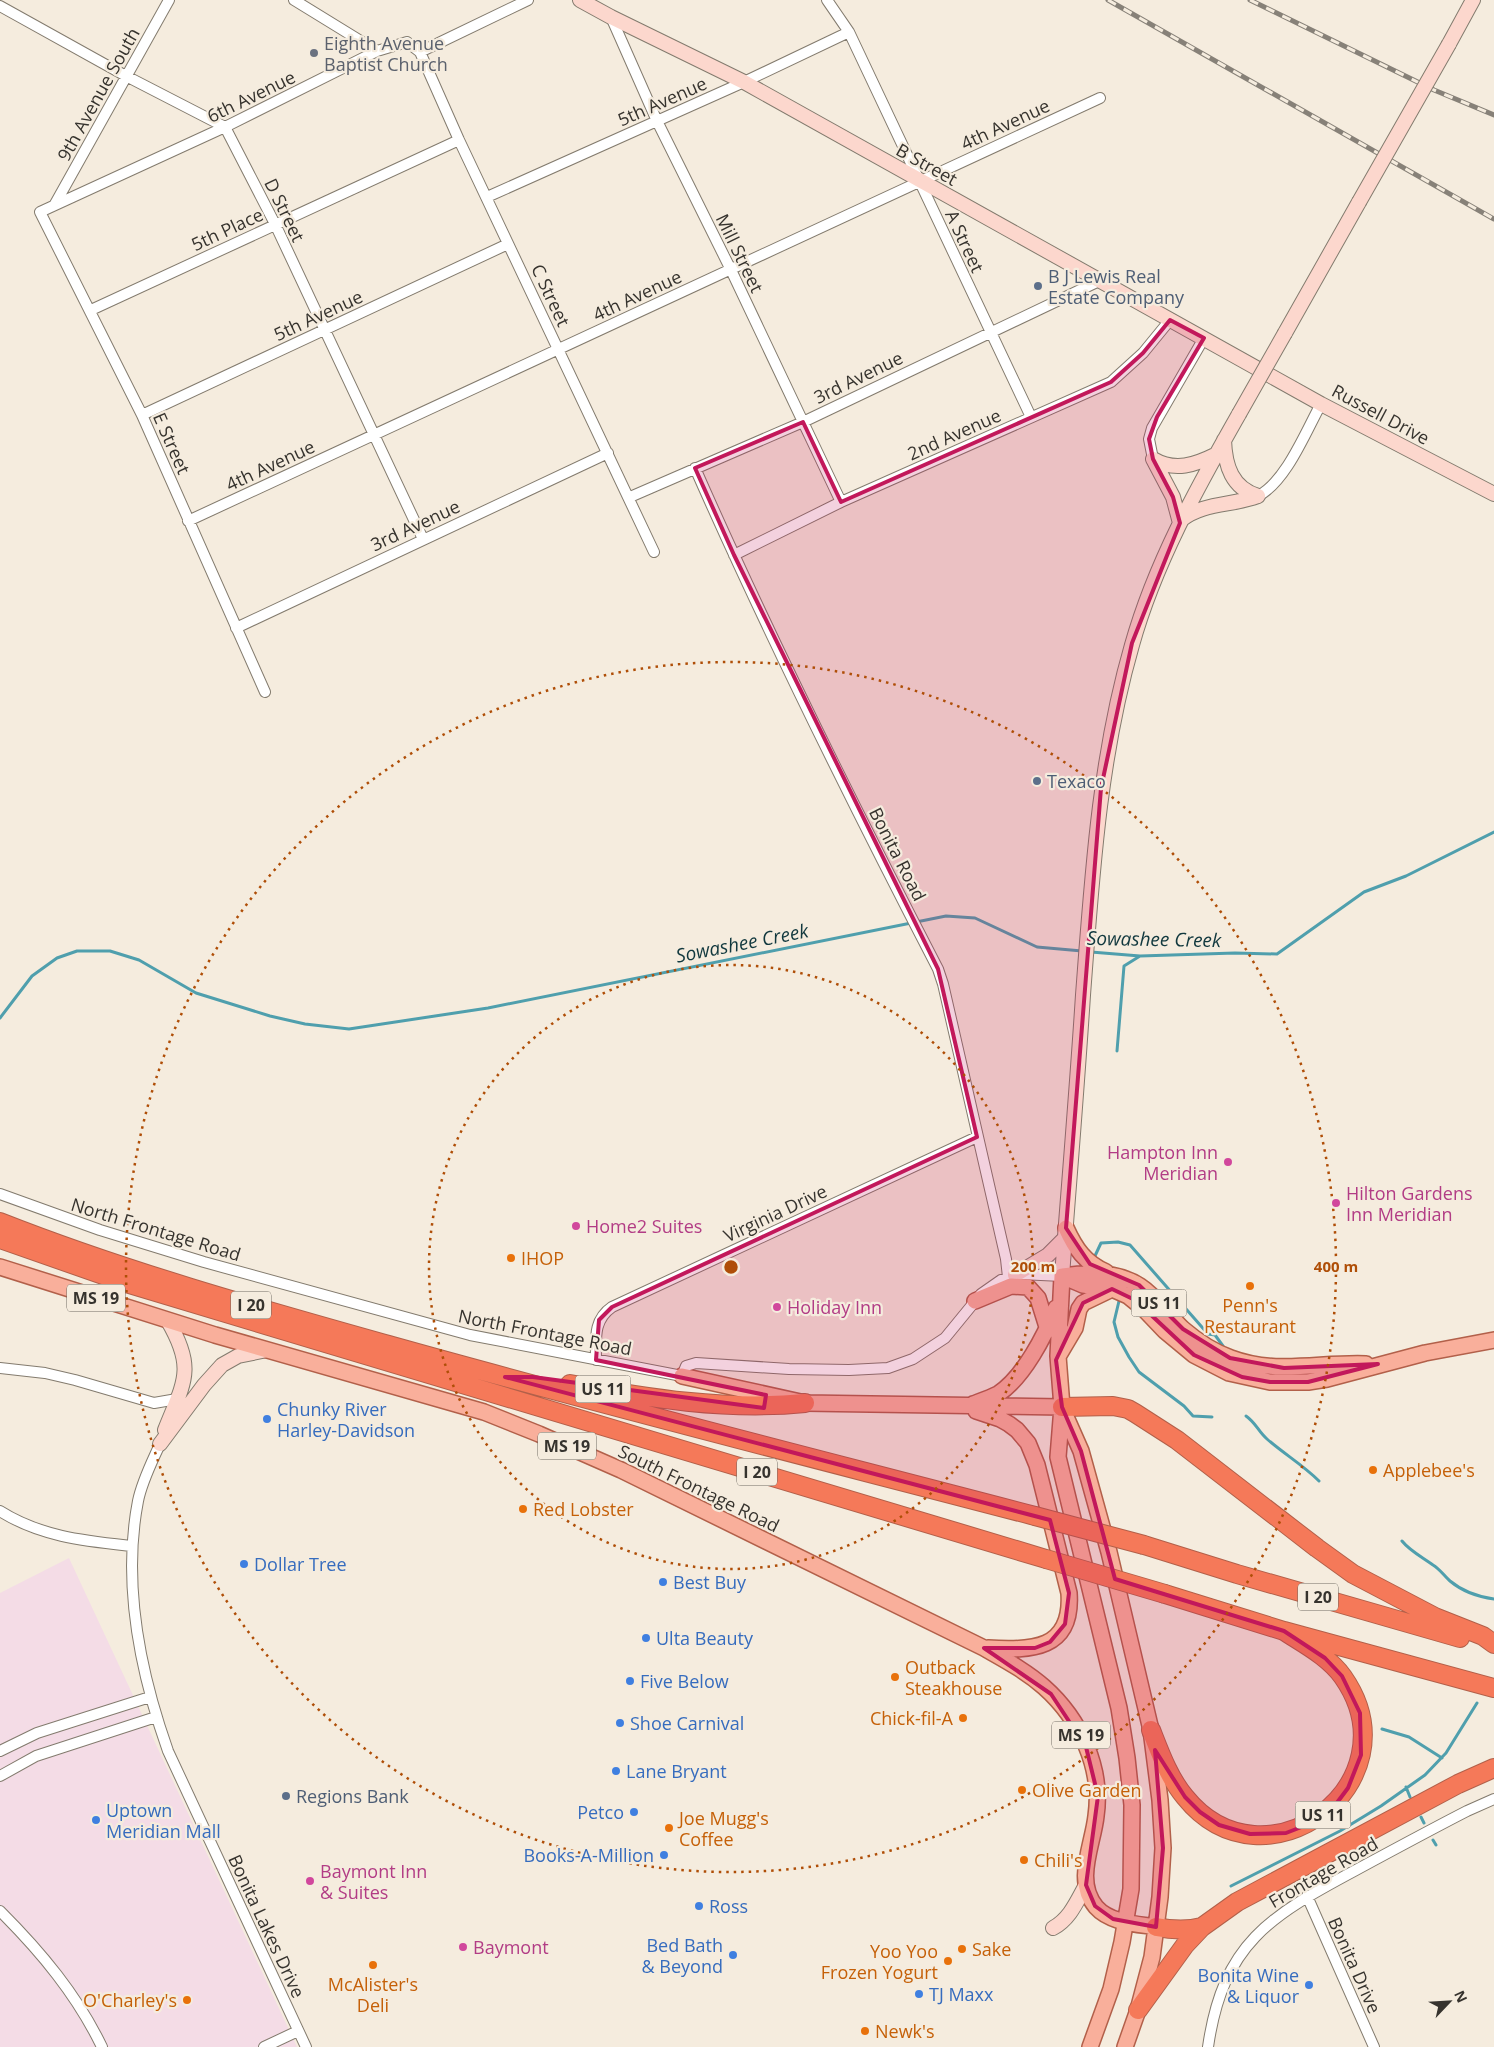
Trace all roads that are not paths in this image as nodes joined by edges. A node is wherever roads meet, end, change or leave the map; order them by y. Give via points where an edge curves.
1 (169, 0) edge
2 (294, 0) edge
3 (528, 0) edge
4 (580, 0) edge
5 (827, 0) edge
6 (1473, 0) edge
7 (0, 6) edge
8 (611, 17) junction
9 (849, 32) junction
10 (376, 51) junction
11 (420, 52) junction
12 (126, 76) junction
13 (744, 82) junction
14 (1100, 98) dead end
15 (657, 121) junction
16 (225, 127) junction
17 (459, 140) junction
18 (920, 181) junction
19 (487, 196) junction
20 (55, 204) junction
21 (40, 212) joint
22 (275, 224) junction
23 (508, 244) junction
24 (731, 270) junction
25 (1099, 281) junction
26 (91, 310) junction
27 (1170, 320) junction
28 (324, 330) junction
29 (989, 332) junction
30 (1204, 338) junction
31 (559, 350) junction
32 (1253, 364) joint
33 (1321, 404) junction
34 (142, 415) junction
35 (1031, 417) junction
36 (803, 422) junction
37 (374, 434) junction
38 (1224, 440) junction
39 (608, 453) junction
40 (1216, 454) junction
41 (1153, 459) junction
42 (695, 468) junction
43 (1494, 494) edge
44 (1258, 496) junction
45 (630, 497) junction
46 (841, 502) junction
47 (188, 521) junction
48 (1181, 521) junction
49 (423, 539) junction
50 (654, 552) dead end
51 (734, 555) junction
52 (236, 628) junction
53 (265, 692) dead end
54 (978, 1137) junction
55 (0, 1194) edge
56 (0, 1222) edge
57 (1065, 1233) junction
58 (0, 1239) edge
59 (0, 1267) edge
60 (1012, 1276) junction
61 (1062, 1276) junction
62 (1112, 1282) junction
63 (1060, 1299) junction
64 (975, 1301) junction
65 (168, 1321) junction
66 (1047, 1329) junction
67 (1494, 1340) edge
68 (267, 1350) junction
69 (596, 1360) junction
70 (1058, 1363) junction
71 (0, 1368) edge
72 (682, 1376) junction
73 (505, 1377) junction
74 (177, 1399) junction
75 (805, 1403) junction
76 (964, 1407) junction
77 (1062, 1407) junction
78 (160, 1444) junction
79 (0, 1512) edge
80 (132, 1546) junction
81 (1284, 1631) junction
82 (1494, 1646) edge
83 (984, 1648) junction
84 (1494, 1688) edge
85 (150, 1697) junction
86 (156, 1717) junction
87 (1151, 1730) junction
88 (0, 1750) edge
89 (1494, 1768) edge
90 (0, 1776) edge
91 (1494, 1799) edge
92 (1086, 1885) junction
93 (1307, 1896) junction
94 (0, 1911) edge
95 (1126, 1922) junction
96 (1202, 1927) junction
97 (1054, 1928) dead end
98 (1156, 1928) junction
99 (1138, 2010) junction
100 (298, 2031) junction
101 (102, 2047) edge
102 (264, 2047) edge
103 (306, 2047) edge
104 (1090, 2047) edge
105 (1125, 2047) edge
106 (1208, 2047) edge
107 (1374, 2047) edge

1 - 12 street, 9th Avenue South
2 - 10 street
3 - 11 street
4 - 8 main road, B Street
5 - 9 street, A Street
6 - 38 main road, bridge
7 - 12 street
8 - 13 main road, B Street
8 - 15 street, Mill Street
9 - 13 street, 5th Avenue
9 - 18 street, A Street
10 - 11 street, 6th Avenue via 407,42
10 - 16 street, 6th Avenue
11 - 17 street, C Street
12 - 16 street
12 - 20 street, 9th Avenue South
13 - 15 street, 5th Avenue
13 - 18 main road, B Street
14 - 18 street, 4th Avenue
15 - 19 street, 5th Avenue
15 - 24 street, Mill Street
16 - 20 street, 6th Avenue
16 - 22 street, D Street
17 - 19 street, C Street
17 - 22 street, 5th Place
18 - 24 street, 4th Avenue
18 - 25 main road, B Street
18 - 29 street, A Street
19 - 23 street, C Street
20 - 21 street, 6th Avenue
21 - 26 street, E Street
22 - 26 street, 5th Place
22 - 28 street, D Street
23 - 28 street, 5th Avenue
23 - 31 street, C Street
24 - 31 street, 4th Avenue
24 - 36 street, Mill Street
25 - 27 main road, B Street
25 - 29 street, 3rd Avenue
26 - 34 street, E Street
27 - 30 main road, B Street
27 - 35 street, 2nd Avenue via 1143,353 1111,382
28 - 34 street, 5th Avenue
28 - 37 street, D Street
29 - 35 street, A Street
29 - 36 street, 3rd Avenue
30 - 32 main road, B Street
30 - 41 street via 1152,428
31 - 37 street, 4th Avenue
31 - 39 street, C Street
32 - 33 main road, Russell Drive
33 - 43 main road, Russell Drive
33 - 44 street via 1284,472 1274,485
34 - 47 street, E Street
35 - 46 street, 2nd Avenue
36 - 42 street, 3rd Avenue
36 - 46 street, Mill Street
37 - 47 street, 4th Avenue
37 - 49 street, D Street
38 - 40 main road
38 - 44 main road via 1227,463 1235,482 1248,493
39 - 45 street, C Street
39 - 49 street, 3rd Avenue
40 - 41 main road via 1196,463 1174,467
40 - 48 main road
41 - 48 main road via 1173,497
42 - 45 street, 3rd Avenue
42 - 51 street, Bonita Road
44 - 48 main road via 1203,508
45 - 50 street, C Street
46 - 51 street, 2nd Avenue
47 - 52 street, E Street
48 - 57 main road via 1132,643 1101,788
49 - 52 street, 3rd Avenue
51 - 54 street, Bonita Road via 938,969
52 - 53 street, E Street
54 - 60 street, Bonita Road
54 - 69 street, Virginia Drive via 612,1307 602,1315 597,1326
55 - 69 street, North Frontage Road via 100,1230 204,1262 470,1336
56 - 73 highway, I 20 via 132,1269
57 - 60 main road via 1048,1255
57 - 61 main road
57 - 62 main road via 1084,1258
58 - 81 highway, I 20, bridge via 138,1287
59 - 65 main road, South Frontage Road / MS 19
60 - 61 street
60 - 64 street via 994,1284
61 - 62 main road, US 11 via 1083,1273
61 - 63 main road, US 11
62 - 67 main road, US 11 via 1194,1355 1242,1377 1270,1382 1327,1379 1378,1364
62 - 70 main road via 1083,1303
63 - 66 main road, US 11
63 - 70 main road
64 - 66 main road via 1007,1287 1028,1287 1038,1298
64 - 72 street via 940,1341 913,1359 888,1368 789,1369 696,1363 686,1366
65 - 68 main road, South Frontage Road / MS 19
65 - 74 main road via 179,1341 185,1363 186,1374
66 - 70 main road
66 - 76 main road, US 11 via 1006,1388
68 - 78 main road via 238,1356 222,1364
68 - 83 main road, South Frontage Road / MS 19 via 475,1409 539,1434 622,1470
69 - 72 street, North Frontage Road
70 - 77 main road, US 11
71 - 74 street via 75,1380 154,1403
72 - 75 main road
73 - 75 highway, US 11 via 533,1377 712,1403 758,1406
73 - 82 highway, I 20, bridge via 1144,1544 1237,1574
74 - 78 main road
75 - 76 main road, US 11
76 - 77 main road
76 - 83 main road via 1000,1419 1018,1430 1028,1443 1037,1464 1070,1604 1064,1624 1050,1642 1026,1650
77 - 82 highway via 1112,1406 1128,1409 1176,1440 1353,1574 1436,1618 1483,1636
77 - 87 main road, US 11 via 1081,1451
77 - 95 main road via 1058,1457 1113,1680 1128,1758 1133,1830 1131,1890
78 - 80 street, Bonita Lakes Drive via 138,1500
79 - 80 street via 42,1532
80 - 85 street, Bonita Lakes Drive via 134,1602
81 - 84 highway, I 20
81 - 87 highway, US 11 via 1325,1658 1342,1676 1360,1713 1362,1733 1356,1772 1336,1804 1320,1817 1286,1833 1268,1835 1250,1834 1219,1825 1185,1798
83 - 92 main road, South Frontage Road / MS 19 via 1044,1687 1066,1711 1086,1747 1095,1773 1098,1796 1086,1864
85 - 86 street, Bonita Lakes Drive
85 - 88 street via 37,1733
86 - 90 street via 36,1756
86 - 100 street, Bonita Lakes Drive via 168,1751
87 - 98 main road via 1162,1848
89 - 96 highway via 1237,1902
91 - 93 street, Frontage Road
92 - 95 main road, South Frontage Road / MS 19 via 1100,1911
92 - 97 main road via 1068,1916
93 - 106 street, Frontage Road via 1270,1922 1236,1961 1221,1992
93 - 107 street, Bonita Drive
94 - 101 street via 62,1980
95 - 98 main road, South Frontage Road
95 - 104 main road via 1115,1976
96 - 98 highway via 1190,1930
96 - 99 highway via 1184,1945
98 - 99 main road
99 - 105 main road
100 - 102 street
100 - 103 street, Bonita Lakes Drive

